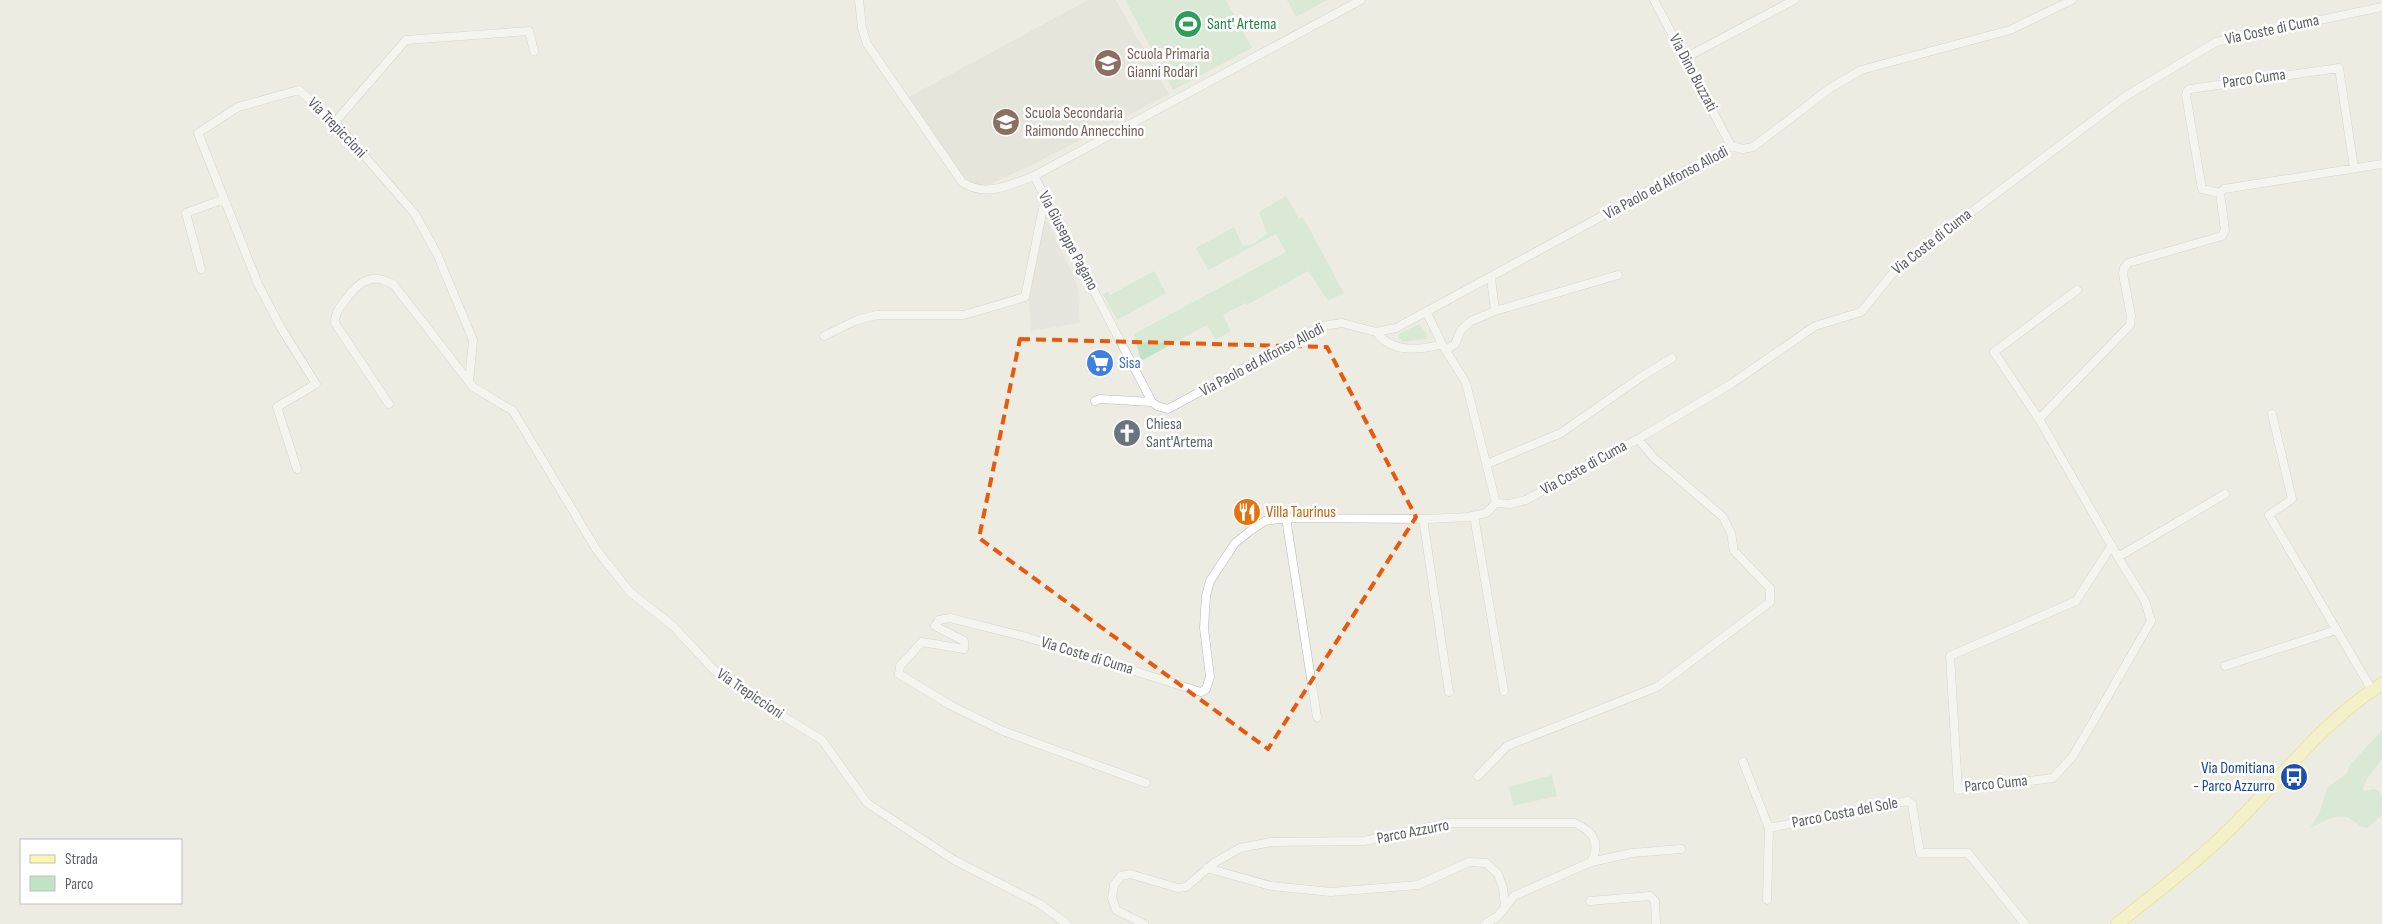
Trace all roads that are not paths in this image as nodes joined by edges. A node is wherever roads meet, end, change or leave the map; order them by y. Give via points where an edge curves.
1 (859, 0) edge
2 (1361, 0) edge
3 (1654, 0) edge
4 (1794, 0) edge
5 (2072, 0) edge
6 (2382, 7) edge
7 (534, 50) dead end
8 (1685, 58) junction
9 (335, 122) junction
10 (1731, 146) junction
11 (2382, 164) edge
12 (2354, 168) junction
13 (1034, 176) junction
14 (2220, 193) junction
15 (224, 199) junction
16 (1048, 204) junction
17 (201, 269) dead end
18 (1618, 275) dead end
19 (1491, 278) junction
20 (2078, 290) dead end
21 (1495, 311) junction
22 (1427, 313) junction
23 (1396, 328) junction
24 (1376, 332) junction
25 (824, 336) dead end
26 (1395, 347) junction
27 (1444, 347) junction
28 (1672, 358) dead end
29 (469, 382) junction
30 (1095, 401) dead end
31 (1152, 402) junction
32 (389, 404) dead end
33 (2272, 414) dead end
34 (2039, 418) junction
35 (1638, 439) junction
36 (1487, 464) junction
37 (297, 469) dead end
38 (2225, 494) dead end
39 (1496, 503) junction
40 (1474, 516) junction
41 (1286, 518) junction
42 (1423, 519) junction
43 (2112, 545) junction
44 (2118, 557) junction
45 (2336, 630) junction
46 (2225, 666) dead end
47 (2377, 687) edge
48 (1450, 692) dead end
49 (1504, 692) dead end
50 (1317, 717) dead end
51 (1743, 762) dead end
52 (1478, 776) dead end
53 (1146, 783) dead end
54 (1769, 828) junction
55 (1681, 849) dead end
56 (1591, 862) junction
57 (1207, 868) junction
58 (1767, 900) dead end
59 (1590, 901) dead end
60 (1505, 906) junction
61 (1067, 924) edge
62 (1144, 924) edge
63 (1485, 924) edge
64 (1656, 924) edge
65 (2025, 924) edge
66 (2118, 924) edge

1 - 13 street, Via Giuseppe Pagano via 867,44 962,182 977,190 1002,188
2 - 13 street
3 - 8 street, Via Dino Buzzati
4 - 8 street
5 - 10 street, Via Paolo ed Alfonso Allodi via 2010,30 1861,70 1829,89 1753,147
6 - 35 street, Via Coste di Cuma via 2216,42 2086,124 1896,268 1861,312 1815,326 1730,384
7 - 9 street via 529,31 406,40
8 - 10 street, Via Dino Buzzati
9 - 15 street, Via Trepiccioni via 299,90 238,107 198,133
9 - 29 street, Via Trepiccioni via 415,214 437,254 473,340
10 - 19 street, Via Paolo ed Alfonso Allodi
11 - 12 street
12 - 14 street via 2224,188
12 - 14 street, Parco Cuma via 2339,68 2190,89 2186,95 2202,188
13 - 16 street, Via Giuseppe Pagano
14 - 34 street via 2225,230 2222,236 2128,263 2123,274 2130,325
15 - 17 street via 186,212
15 - 37 street, Via Trepiccioni via 258,284 316,384 277,407
16 - 25 street via 1043,208 1026,297 964,316 877,315 857,320
16 - 31 street, Via Giuseppe Pagano
18 - 21 street
19 - 21 street
19 - 22 street, Via Paolo ed Alfonso Allodi
20 - 34 street, Parco Cuma via 1994,352
21 - 27 street via 1471,321 1461,330 1455,344
22 - 23 street, Via Paolo ed Alfonso Allodi
22 - 27 street
23 - 24 street, Via Paolo ed Alfonso Allodi
23 - 26 street via 1392,338
24 - 26 street, Via Paolo ed Alfonso Allodi
24 - 31 street, Via Paolo ed Alfonso Allodi via 1353,325 1332,323 1322,326 1173,408 1163,408
26 - 27 street via 1408,350
27 - 36 street via 1466,383
28 - 36 street via 1561,432
29 - 32 street, Via Trepiccioni via 394,285 374,279 364,281 356,285 335,314 335,323
29 - 61 street, Via Trepiccioni via 513,411 596,549 620,582 673,626 714,670 822,740 867,803 954,860 1040,904
30 - 31 street, Via Paolo ed Alfonso Allodi
33 - 45 street via 2292,500 2269,514
34 - 43 street, Parco Cuma
35 - 39 street, Via Coste di Cuma via 1526,500
35 - 52 street via 1653,457 1723,517 1731,533 1734,550 1770,588 1770,602 1657,687 1507,746
36 - 39 street
38 - 44 street
39 - 40 street, Via Coste di Cuma via 1486,513
40 - 42 street, Via Coste di Cuma
40 - 49 street
41 - 42 street, Via Coste di Cuma
41 - 50 street
41 - 53 street, Via Coste di Cuma via 1265,521 1250,531 1236,543 1210,581 1204,628 1210,677 1206,689 1201,692 1026,637 950,618 939,620 936,626 964,642 964,649 922,642 900,666 899,674 1003,731
42 - 48 street
43 - 44 street, Parco Cuma
43 - 44 street, Parco Cuma via 2076,601 1950,656 1958,790 2053,778 2072,757 2151,621 2145,601
45 - 46 street
45 - 47 street
47 - 66 main road via 2317,738 2232,827
51 - 54 street, Parco Costa del Sole
54 - 58 street, Parco Costa del Sole
54 - 65 street, Parco Costa del Sole via 1908,801 1912,804 1920,852 1968,853
55 - 56 street
56 - 57 street, Parco Azzurro via 1596,853 1594,838 1589,830 1576,824 1449,823 1364,842 1263,844 1240,848
56 - 60 street via 1514,896
57 - 60 street via 1272,886 1331,892 1418,886 1469,862 1486,864 1498,874
57 - 62 street, Parco Azzurro via 1186,887 1178,888 1130,874 1121,876 1114,885 1112,898 1116,910
59 - 64 street via 1650,896 1655,901
60 - 63 street via 1498,916

